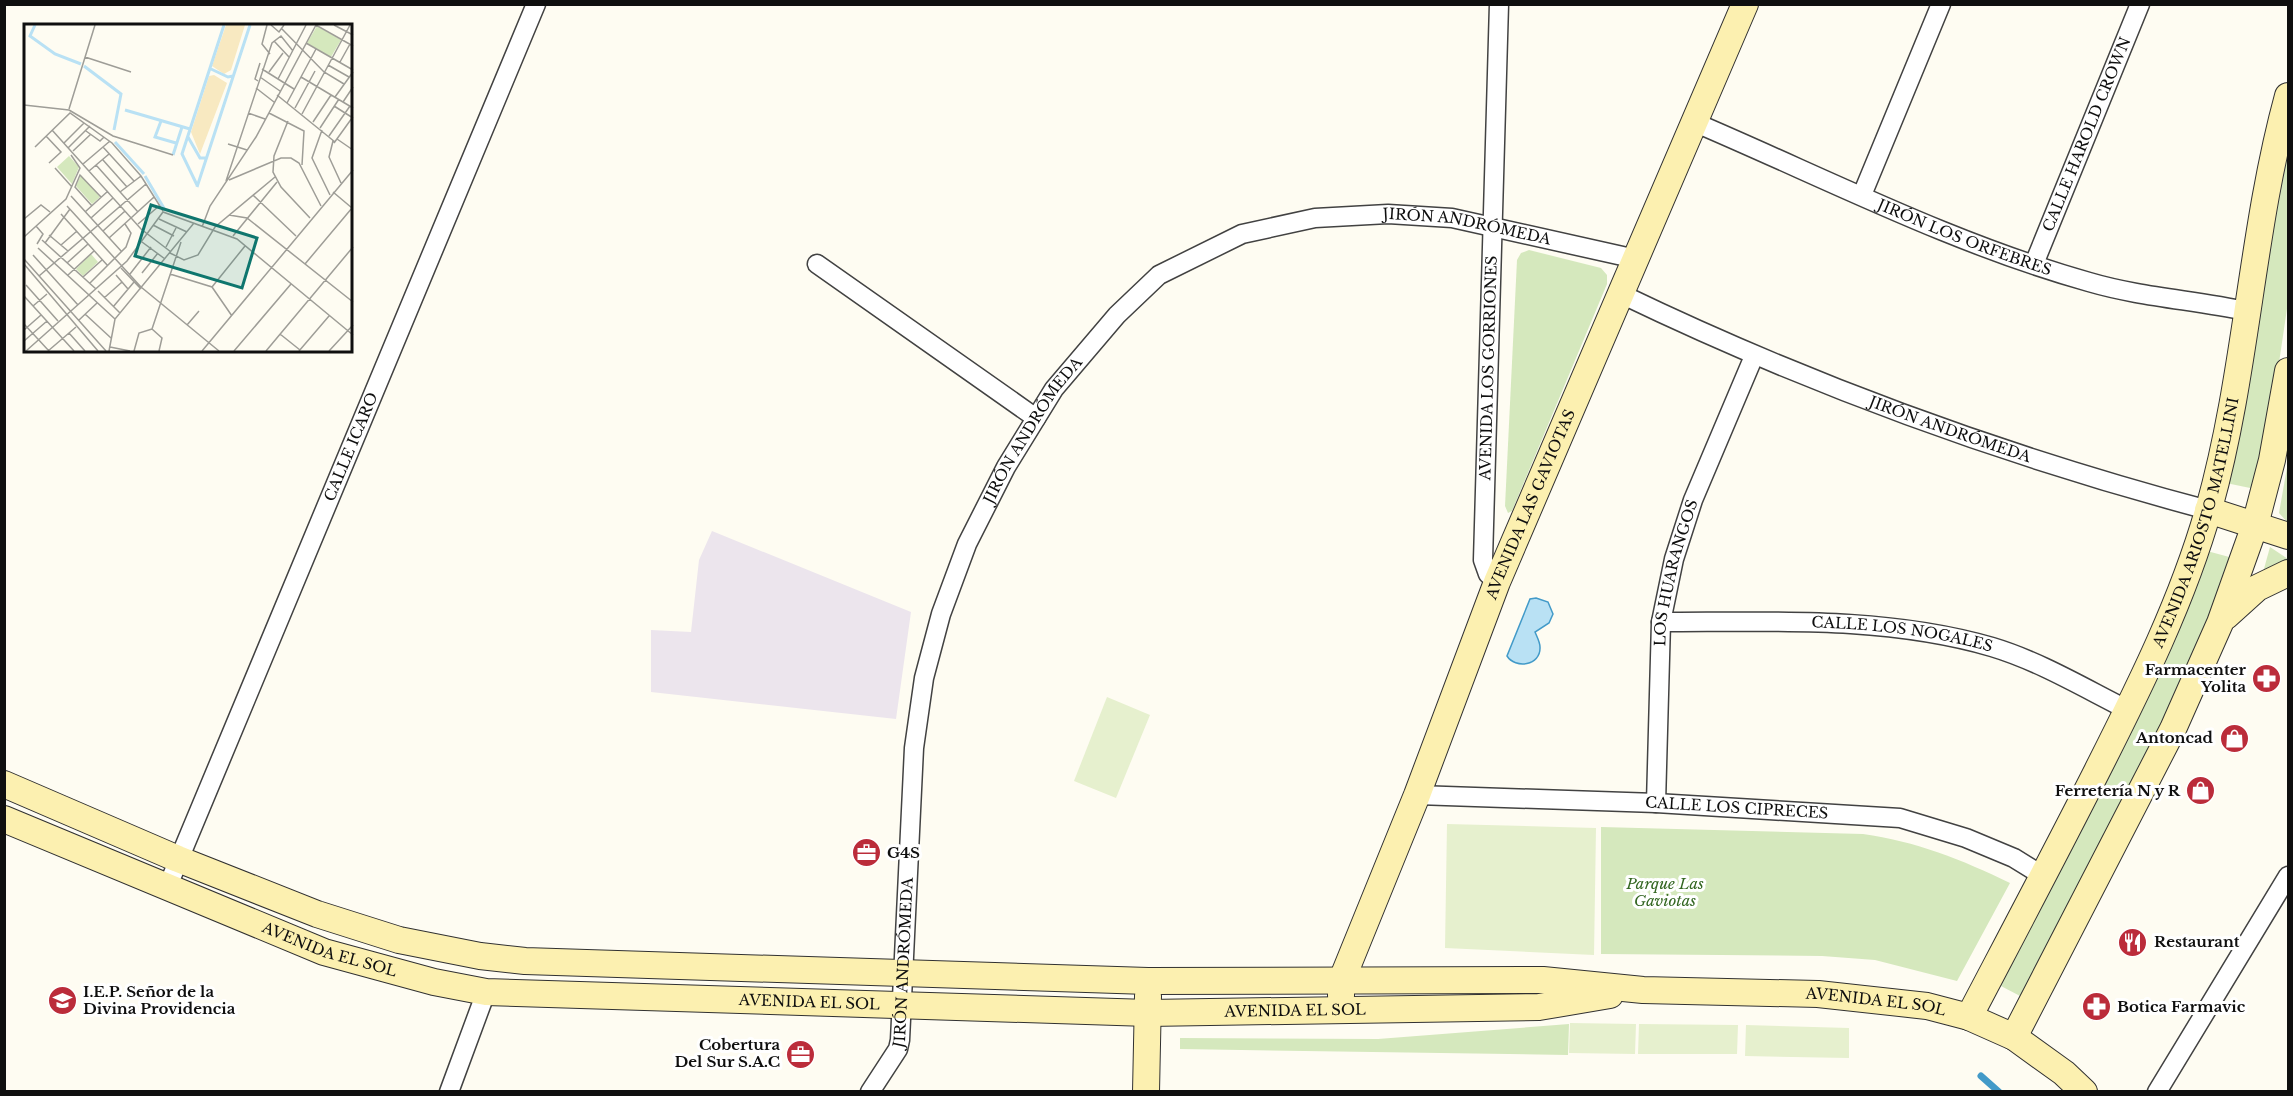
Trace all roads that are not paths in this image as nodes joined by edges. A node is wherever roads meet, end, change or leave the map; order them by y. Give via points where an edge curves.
1 (536, 4) edge
2 (1499, 4) edge
3 (1745, 4) edge
4 (1941, 4) edge
5 (2140, 4) edge
6 (2289, 96) edge
7 (1696, 123) junction
8 (1863, 195) junction
9 (1491, 227) junction
10 (1636, 259) junction
11 (817, 264) dead end
12 (2034, 264) junction
13 (1621, 294) junction
14 (2246, 311) junction
15 (1754, 356) junction
16 (2289, 371) edge
17 (1036, 418) junction
18 (2208, 510) junction
19 (2254, 525) junction
20 (2289, 536) edge
21 (2289, 573) edge
22 (1497, 582) junction
23 (1661, 622) junction
24 (2220, 623) junction
25 (2128, 710) junction
26 (4, 784) edge
27 (1417, 795) junction
28 (1656, 802) junction
29 (4, 819) edge
30 (178, 859) junction
31 (2043, 876) junction
32 (2289, 876) edge
33 (166, 888) junction
34 (904, 973) junction
35 (1148, 981) junction
36 (1341, 982) junction
37 (1643, 990) junction
38 (486, 992) junction
39 (903, 1007) junction
40 (1341, 1012) junction
41 (1148, 1013) junction
42 (1969, 1017) junction
43 (2014, 1037) junction
44 (449, 1092) edge
45 (870, 1092) edge
46 (1146, 1092) edge
47 (2084, 1092) edge
48 (2157, 1092) edge

1 - 30 street, CALLE ICARO
2 - 9 street, AVENIDA LOS GORRIONES
3 - 7 main road, AVENIDA LAS GAVIOTAS
4 - 8 street
5 - 12 street, CALLE HAROLD CROWN
6 - 14 main road, AVENIDA ARIOSTO MATELLINI via 2273,153
7 - 8 street, JIRÓN LOS ORFEBRES
7 - 10 main road, AVENIDA LAS GAVIOTAS
8 - 12 street, JIRÓN LOS ORFEBRES
9 - 10 street, JIRÓN ANDRÓMEDA
9 - 17 street, JIRÓN ANDRÓMEDA via 1452,218 1388,214 1315,218 1242,234 1159,275 1109,310
9 - 22 street, AVENIDA LOS GORRIONES via 1483,560
10 - 13 main road, AVENIDA LAS GAVIOTAS
11 - 17 street
12 - 14 street, JIRÓN LOS ORFEBRES via 2090,283
13 - 15 street, JIRÓN ANDRÓMEDA
13 - 22 main road, AVENIDA LAS GAVIOTAS
14 - 18 main road, AVENIDA ARIOSTO MATELLINI via 2232,410
15 - 18 street, JIRÓN ANDRÓMEDA via 1843,393 2014,454
15 - 23 street, LOS HUARANGOS via 1693,500 1674,559
16 - 19 main road via 2272,460
17 - 34 street, JIRÓN ANDRÓMEDA via 967,544 940,614 924,678 914,748
18 - 19 main road, JIRÓN ANDRÓMEDA
18 - 25 main road, AVENIDA ARIOSTO MATELLINI via 2186,579
19 - 20 main road, JIRÓN ANDRÓMEDA
19 - 24 main road
21 - 24 main road via 2271,579 2243,598
22 - 27 main road, AVENIDA LAS GAVIOTAS
23 - 25 street, CALLE LOS NOGALES via 1862,624 1914,630 2016,655
23 - 28 street, LOS HUARANGOS
24 - 43 main road via 2173,729
25 - 31 main road, AVENIDA ARIOSTO MATELLINI
26 - 30 main road, AVENIDA EL SOL
27 - 28 street, CALLE LOS CIPRECES
27 - 36 main road, AVENIDA LAS GAVIOTAS
28 - 31 street, CALLE LOS CIPRECES via 1900,818 1966,838 2014,858
29 - 33 main road, AVENIDA EL SOL
30 - 33 street, CALLE ICARO
30 - 34 main road, AVENIDA EL SOL via 349,925 399,940 480,956
31 - 42 main road, AVENIDA ARIOSTO MATELLINI
32 - 48 street
33 - 38 main road, AVENIDA EL SOL via 324,952
34 - 35 main road, AVENIDA EL SOL
34 - 39 street, JIRÓN ANDRÓMEDA
35 - 36 main road, AVENIDA EL SOL
35 - 41 main road
36 - 37 main road, AVENIDA EL SOL via 1543,980
36 - 40 main road, AVENIDA LAS GAVIOTAS
37 - 40 main road, AVENIDA EL SOL via 1539,1007
37 - 42 main road, AVENIDA EL SOL via 1818,994 1927,1006
38 - 39 main road, AVENIDA EL SOL
38 - 44 street
39 - 41 main road, AVENIDA EL SOL
39 - 45 street, JIRÓN ANDRÓMEDA via 898,1049
40 - 41 main road, AVENIDA EL SOL
41 - 46 main road
42 - 43 main road, AVENIDA EL SOL
43 - 47 main road, AVENIDA EL SOL

